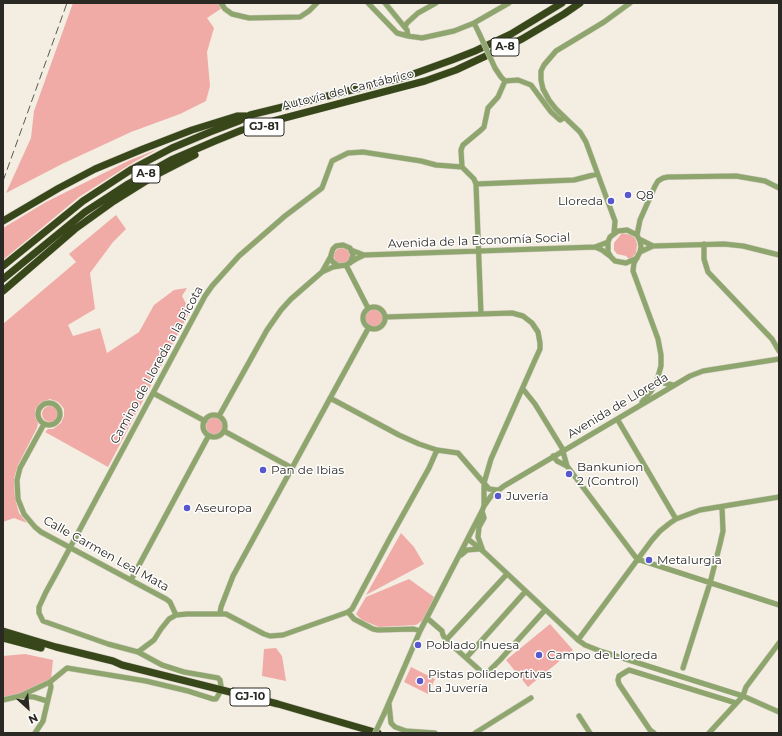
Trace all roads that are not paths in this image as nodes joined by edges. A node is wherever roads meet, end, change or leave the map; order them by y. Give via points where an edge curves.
1 (221, 3) edge
2 (317, 3) edge
3 (368, 3) edge
4 (385, 3) edge
5 (436, 3) edge
6 (509, 3) edge
7 (562, 3) edge
8 (580, 3) edge
9 (630, 3) edge
10 (474, 23) junction
11 (405, 27) junction
12 (408, 36) junction
13 (425, 81) junction
14 (506, 81) junction
15 (250, 116) junction
16 (564, 117) junction
17 (462, 167) junction
18 (597, 174) junction
19 (476, 184) junction
20 (779, 188) edge
21 (640, 220) junction
22 (3, 221) edge
23 (615, 221) junction
24 (625, 230) junction
25 (614, 233) junction
26 (638, 237) junction
27 (608, 242) junction
28 (704, 244) junction
29 (653, 246) junction
30 (595, 247) junction
31 (351, 250) junction
32 (478, 251) junction
33 (640, 252) junction
34 (364, 255) junction
35 (779, 255) edge
36 (331, 256) junction
37 (611, 257) junction
38 (637, 258) junction
39 (621, 263) junction
40 (348, 264) junction
41 (3, 266) edge
42 (339, 266) junction
43 (633, 271) junction
44 (322, 272) junction
45 (3, 279) edge
46 (3, 291) edge
47 (368, 308) junction
48 (481, 314) junction
49 (385, 317) junction
50 (369, 327) junction
51 (779, 351) edge
52 (779, 359) edge
53 (659, 375) junction
54 (673, 385) junction
55 (522, 389) junction
56 (154, 393) junction
57 (330, 398) junction
58 (636, 407) junction
59 (220, 416) junction
60 (205, 421) junction
61 (619, 422) dead end
62 (44, 424) junction
63 (224, 431) junction
64 (209, 435) junction
65 (437, 450) junction
66 (563, 451) junction
67 (554, 456) junction
68 (567, 466) junction
69 (292, 468) junction
70 (484, 483) junction
71 (497, 490) junction
72 (779, 497) edge
73 (722, 507) junction
74 (483, 508) junction
75 (676, 519) junction
76 (468, 539) junction
77 (70, 547) junction
78 (482, 551) junction
79 (459, 557) junction
80 (637, 559) junction
81 (506, 574) junction
82 (131, 580) junction
83 (710, 583) junction
84 (525, 592) junction
85 (779, 606) edge
86 (544, 610) junction
87 (348, 612) junction
88 (220, 613) junction
89 (176, 615) junction
90 (427, 618) junction
91 (3, 631) edge
92 (420, 631) junction
93 (3, 638) edge
94 (446, 640) junction
95 (578, 640) junction
96 (779, 643) edge
97 (138, 652) junction
98 (466, 658) junction
99 (122, 665) junction
100 (683, 668) dead end
101 (50, 682) junction
102 (221, 686) dead end
103 (219, 694) dead end
104 (20, 696) junction
105 (743, 696) junction
106 (531, 698) dead end
107 (3, 700) edge
108 (47, 701) junction
109 (389, 703) junction
110 (736, 703) junction
111 (779, 712) edge
112 (579, 716) dead end
113 (35, 733) edge
114 (376, 733) edge
115 (435, 733) edge
116 (475, 733) edge
117 (590, 733) edge
118 (652, 733) edge
119 (708, 733) edge

1 - 2 street via 232,14 249,18 300,17
3 - 12 street via 397,33
4 - 11 street
5 - 11 street via 418,13
6 - 10 street
7 - 15 highway, Autovía del Cantábrico / A-8 via 511,34 452,60 393,80
8 - 13 highway, Autovía del Cantábrico / A-8 via 522,38 480,59
9 - 16 street via 556,51 544,65 541,71 543,89
10 - 12 street via 454,31 426,37
10 - 14 street, bridge via 495,68
11 - 12 street
13 - 45 highway, Autovía del Cantábrico / A-8 via 271,121 216,140 171,160 86,212
13 - 46 highway, GJ-81 via 409,90 286,121 196,154 114,201 75,229
14 - 16 street via 518,80 531,85 550,112 560,120
14 - 17 street via 498,97 488,108 482,130 463,145
15 - 22 highway, GJ-81 via 237,116 199,128 95,169
15 - 41 highway, Autovía del Cantábrico / A-8 via 172,148 132,170 83,201
16 - 18 street via 580,132 586,142
17 - 19 street
17 - 56 street, Camino de Lloreda a la Picota via 442,166 363,152 348,153 332,160 322,188 239,256 212,286
18 - 19 street via 574,180
18 - 23 street
19 - 32 street
20 - 21 street via 765,181 736,176 668,177 658,182
21 - 24 street
21 - 26 street
23 - 24 street
23 - 25 street
24 - 25 street
24 - 26 street
25 - 27 street
26 - 29 street
26 - 33 street
27 - 30 street, Avenida de la Economía Social
27 - 37 street
28 - 29 street
28 - 35 street via 743,246
28 - 51 street via 704,259 708,272 772,339
29 - 33 street
30 - 32 street, Avenida de la Economía Social
30 - 37 street
31 - 34 street, Avenida de la Economía Social
31 - 36 street via 340,245 333,249
31 - 40 street via 353,255
32 - 34 street, Avenida de la Economía Social
32 - 48 street
33 - 38 street
34 - 40 street, Avenida de la Economía Social
36 - 42 street via 333,262
36 - 44 street
37 - 39 street
38 - 39 street
38 - 43 street
39 - 43 street
40 - 42 street
40 - 47 street
42 - 44 street
43 - 53 street via 660,348
44 - 59 street via 291,299 274,320
47 - 49 street via 381,309
47 - 50 street via 363,318
48 - 49 street
48 - 55 street via 518,314 536,327 540,349
49 - 50 street via 383,324 378,328
50 - 57 street
52 - 54 street, Avenida de Lloreda via 703,371
53 - 54 street via 664,383
53 - 58 street via 652,390
54 - 58 street, Avenida de Lloreda
55 - 66 street via 535,404
55 - 70 street via 498,441
56 - 60 street
56 - 77 street, Camino de Lloreda a la Picota
57 - 65 street via 399,435
57 - 69 street
58 - 66 street, Avenida de Lloreda
59 - 60 street via 213,415
59 - 63 street via 224,421
60 - 64 street via 205,430
61 - 75 street
62 - 62 street via 51,425 59,419 59,409 54,404 46,404 40,408 38,415
62 - 77 street, Calle Carmen Leal Mata via 20,468 17,480 18,499 24,514 35,527
63 - 64 street via 219,435
63 - 69 street
64 - 82 street
65 - 70 street via 458,453
65 - 87 street
66 - 67 street, Avenida de Lloreda
66 - 68 street
67 - 68 street via 557,461
67 - 71 street, Avenida de Lloreda
68 - 80 street
69 - 88 street via 233,576
70 - 71 street via 489,489
70 - 74 street
71 - 74 street, Avenida de Lloreda
72 - 73 street
73 - 75 street via 700,510
73 - 83 street via 723,531
74 - 76 street
74 - 78 street via 484,518 479,527 478,537
75 - 80 street via 660,531
76 - 78 street
76 - 79 street
77 - 82 street, Calle Carmen Leal Mata
77 - 97 street, Camino de Lloreda a la Picota via 42,600 39,613 41,618 43,621 108,644
78 - 79 street via 468,550
78 - 81 street
79 - 90 street
80 - 83 street
80 - 95 street
81 - 84 street
81 - 94 street
82 - 89 street, Calle Carmen Leal Mata via 170,602
83 - 85 street
83 - 100 street
84 - 86 street
84 - 98 street
86 - 95 street
86 - 98 street via 487,673 484,674
87 - 88 street via 277,636 264,634
87 - 92 street via 354,619 378,630 414,628
88 - 89 street
89 - 97 street via 169,619 154,640
90 - 92 street
90 - 94 street
91 - 99 highway, GJ-10
92 - 109 street
93 - 99 highway, GJ-10
94 - 98 street
95 - 105 street via 594,649
96 - 105 street via 746,687
97 - 102 street, Camino de Lloreda a la Picota via 162,665 218,678
99 - 114 highway, GJ-10 via 278,704
101 - 103 street via 64,669 71,668 146,681 213,699
101 - 104 street
101 - 108 street
104 - 107 street
104 - 108 street
105 - 110 street
105 - 111 street
106 - 116 street
108 - 113 street via 43,721
109 - 114 street, bridge
109 - 115 street via 391,723 395,727 406,731
110 - 118 street via 629,670 619,676 619,684
110 - 119 street
112 - 117 street

